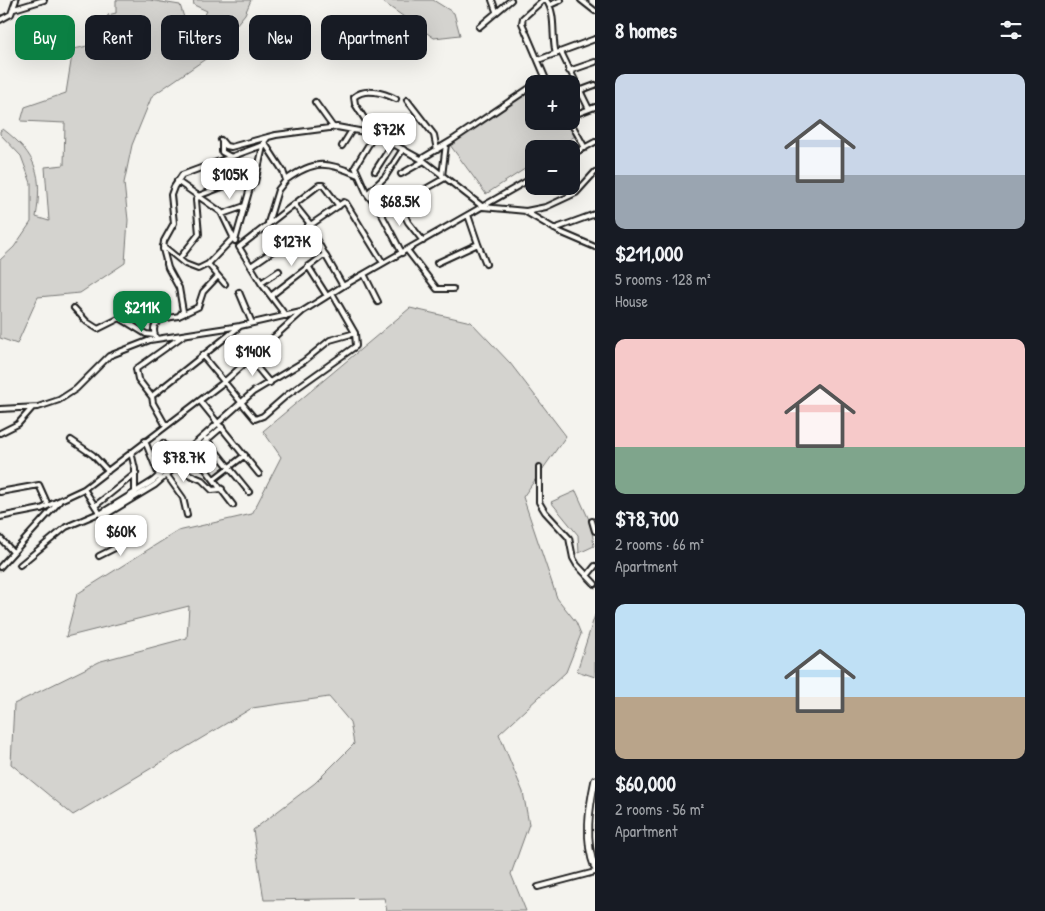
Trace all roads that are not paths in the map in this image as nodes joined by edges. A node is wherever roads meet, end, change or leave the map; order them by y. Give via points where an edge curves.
1 (16, 0) edge
2 (44, 0) edge
3 (492, 0) edge
4 (512, 0) edge
5 (544, 0) edge
6 (561, 0) edge
7 (581, 0) edge
8 (550, 5) junction
9 (14, 9) junction
10 (496, 11) junction
11 (595, 11) edge
12 (0, 20) edge
13 (479, 27) dead end
14 (595, 40) edge
15 (558, 53) junction
16 (538, 60) junction
17 (595, 62) edge
18 (569, 71) junction
19 (544, 75) edge
20 (571, 75) edge
21 (595, 85) edge
22 (525, 91) edge
23 (580, 91) edge
24 (580, 93) edge
25 (396, 99) dead end
26 (407, 100) dead end
27 (315, 102) dead end
28 (595, 107) edge
29 (589, 109) junction
30 (580, 112) edge
31 (333, 127) junction
32 (352, 130) junction
33 (575, 130) edge
34 (374, 133) junction
35 (268, 137) junction
36 (595, 142) edge
37 (393, 143) junction
38 (264, 144) junction
39 (446, 144) junction
40 (342, 146) dead end
41 (585, 148) junction
42 (403, 149) junction
43 (437, 150) junction
44 (580, 150) edge
45 (231, 157) junction
46 (423, 160) junction
47 (375, 171) dead end
48 (595, 172) edge
49 (258, 174) junction
50 (401, 174) dead end
51 (358, 175) junction
52 (443, 177) junction
53 (177, 180) junction
54 (286, 180) junction
55 (525, 182) edge
56 (367, 194) junction
57 (198, 196) junction
58 (397, 200) junction
59 (294, 204) junction
60 (245, 206) junction
61 (339, 206) junction
62 (483, 207) junction
63 (380, 211) junction
64 (526, 211) junction
65 (222, 214) junction
66 (595, 214) edge
67 (468, 215) junction
68 (268, 223) junction
69 (309, 224) junction
70 (554, 229) junction
71 (234, 240) junction
72 (423, 241) junction
73 (478, 244) junction
74 (163, 246) junction
75 (239, 247) junction
76 (595, 247) edge
77 (408, 250) junction
78 (402, 253) junction
79 (325, 254) junction
80 (179, 259) junction
81 (383, 263) junction
82 (437, 263) dead end
83 (208, 264) junction
84 (486, 264) dead end
85 (251, 266) junction
86 (308, 266) junction
87 (279, 271) dead end
88 (364, 274) junction
89 (218, 276) junction
90 (261, 283) junction
91 (225, 284) dead end
92 (342, 286) junction
93 (453, 289) dead end
94 (239, 292) dead end
95 (332, 293) junction
96 (272, 295) junction
97 (327, 296) junction
98 (378, 302) dead end
99 (74, 308) dead end
100 (303, 311) junction
101 (182, 315) junction
102 (284, 316) junction
103 (289, 323) junction
104 (252, 324) junction
105 (240, 326) junction
106 (355, 333) junction
107 (178, 334) junction
108 (186, 334) junction
109 (155, 336) junction
110 (176, 341) junction
111 (202, 355) junction
112 (250, 359) junction
113 (224, 382) junction
114 (270, 384) junction
115 (152, 397) junction
116 (200, 401) junction
117 (242, 402) junction
118 (32, 408) junction
119 (0, 409) edge
120 (166, 426) junction
121 (221, 426) junction
122 (0, 433) edge
123 (205, 438) junction
124 (71, 440) dead end
125 (145, 441) junction
126 (163, 443) dead end
127 (191, 450) junction
128 (131, 452) junction
129 (245, 455) junction
130 (178, 461) junction
131 (229, 466) junction
132 (539, 467) dead end
133 (108, 471) junction
134 (136, 473) junction
135 (166, 474) junction
136 (259, 474) dead end
137 (160, 478) junction
138 (214, 479) junction
139 (84, 489) junction
140 (222, 489) junction
141 (0, 492) edge
142 (249, 492) dead end
143 (135, 496) junction
144 (59, 502) junction
145 (48, 505) junction
146 (233, 505) dead end
147 (95, 506) junction
148 (100, 514) junction
149 (187, 516) dead end
150 (0, 517) edge
151 (592, 521) dead end
152 (595, 531) edge
153 (0, 538) edge
154 (133, 539) dead end
155 (121, 546) junction
156 (12, 551) junction
157 (99, 556) dead end
158 (20, 565) dead end
159 (595, 566) edge
160 (0, 567) edge
161 (587, 576) junction
162 (595, 584) edge
163 (595, 780) edge
164 (595, 870) edge
165 (538, 887) dead end

1 - 9 street
2 - 9 street
3 - 10 street
4 - 10 street
5 - 8 street
5 - 16 street via 522,20
6 - 8 street
7 - 11 street
8 - 15 street
9 - 12 street
10 - 13 street
14 - 15 street
15 - 16 street
15 - 18 street
16 - 19 street
17 - 18 street
18 - 20 street
21 - 23 street
22 - 39 street
24 - 29 street
25 - 34 street via 368,91 354,97 355,104
26 - 43 street via 434,135
27 - 31 street
28 - 29 street
29 - 30 street
31 - 32 street
31 - 35 street
32 - 34 street
32 - 40 street
33 - 41 street
34 - 37 street
34 - 51 street via 355,165
35 - 38 street
35 - 45 street via 231,147 222,141 222,152
36 - 41 street
37 - 42 street
37 - 47 street
38 - 45 street
38 - 49 street
38 - 54 street
39 - 43 street
39 - 52 street
41 - 44 street
42 - 46 street
42 - 56 street via 385,177
43 - 46 street
45 - 53 street via 182,175
46 - 50 street
46 - 52 street
48 - 64 street via 568,198
49 - 57 street
49 - 60 street
51 - 54 street via 332,165 318,164 310,165
51 - 56 street
52 - 58 street via 406,200
52 - 62 street
53 - 57 street
53 - 74 street via 171,196 174,223
54 - 68 street via 278,190
55 - 62 street
56 - 63 street
57 - 65 street
57 - 80 street via 199,234
58 - 63 street
58 - 72 street
59 - 61 street via 323,185
59 - 68 street
59 - 69 street
60 - 65 street
60 - 71 street
61 - 69 street
61 - 81 street via 346,203
62 - 64 street
62 - 67 street
63 - 78 street
64 - 70 street
65 - 71 street
66 - 70 street
67 - 72 street
67 - 73 street
68 - 75 street
69 - 79 street
69 - 85 street
70 - 76 street
71 - 75 street
71 - 83 street
72 - 77 street
73 - 82 street
73 - 84 street
74 - 80 street
74 - 101 street via 180,293
75 - 85 street
77 - 78 street
77 - 93 street via 437,289
78 - 81 street
79 - 86 street
79 - 92 street
80 - 83 street via 195,268
81 - 88 street
83 - 89 street
85 - 90 street
86 - 96 street
86 - 97 street
87 - 90 street
88 - 92 street
88 - 98 street
89 - 91 street
89 - 101 street via 203,292 198,307
90 - 96 street
92 - 95 street
94 - 104 street
95 - 97 street
95 - 106 street
96 - 102 street
97 - 100 street
99 - 109 street via 98,328 120,318
100 - 102 street
100 - 103 street
101 - 109 street via 159,320 153,328
102 - 103 street
102 - 104 street
103 - 112 street
104 - 105 street
105 - 108 street
105 - 111 street
106 - 114 street via 330,340
106 - 117 street via 356,346 263,416 255,419
107 - 108 street
107 - 109 street
107 - 110 street
108 - 110 street
109 - 118 street via 109,356 65,398
110 - 115 street via 136,369 138,379
111 - 113 street
111 - 115 street
112 - 113 street
112 - 114 street
113 - 116 street
113 - 117 street
114 - 117 street
115 - 120 street
116 - 120 street
116 - 121 street
117 - 121 street
118 - 119 street
118 - 122 street via 18,424
120 - 125 street
121 - 123 street
121 - 129 street
123 - 127 street
123 - 131 street
124 - 133 street
125 - 128 street
125 - 137 street
126 - 130 street
127 - 130 street
127 - 138 street
128 - 133 street
128 - 134 street
129 - 131 street
129 - 136 street
130 - 135 street
130 - 137 street
130 - 140 street via 189,475 202,480 211,489
131 - 138 street
131 - 142 street
132 - 161 street via 539,502 544,512 569,538 572,558
133 - 139 street
134 - 143 street
134 - 147 street
135 - 137 street
135 - 149 street via 183,498
137 - 143 street
138 - 140 street
139 - 144 street
139 - 147 street
140 - 146 street
141 - 145 street via 39,485
143 - 148 street
144 - 145 street
144 - 156 street
145 - 150 street via 25,514
147 - 148 street
148 - 155 street
148 - 158 street via 59,531
151 - 152 street
153 - 156 street
154 - 155 street
155 - 157 street
156 - 160 street
159 - 161 street
161 - 162 street
163 - 164 main road via 589,821
164 - 165 street

